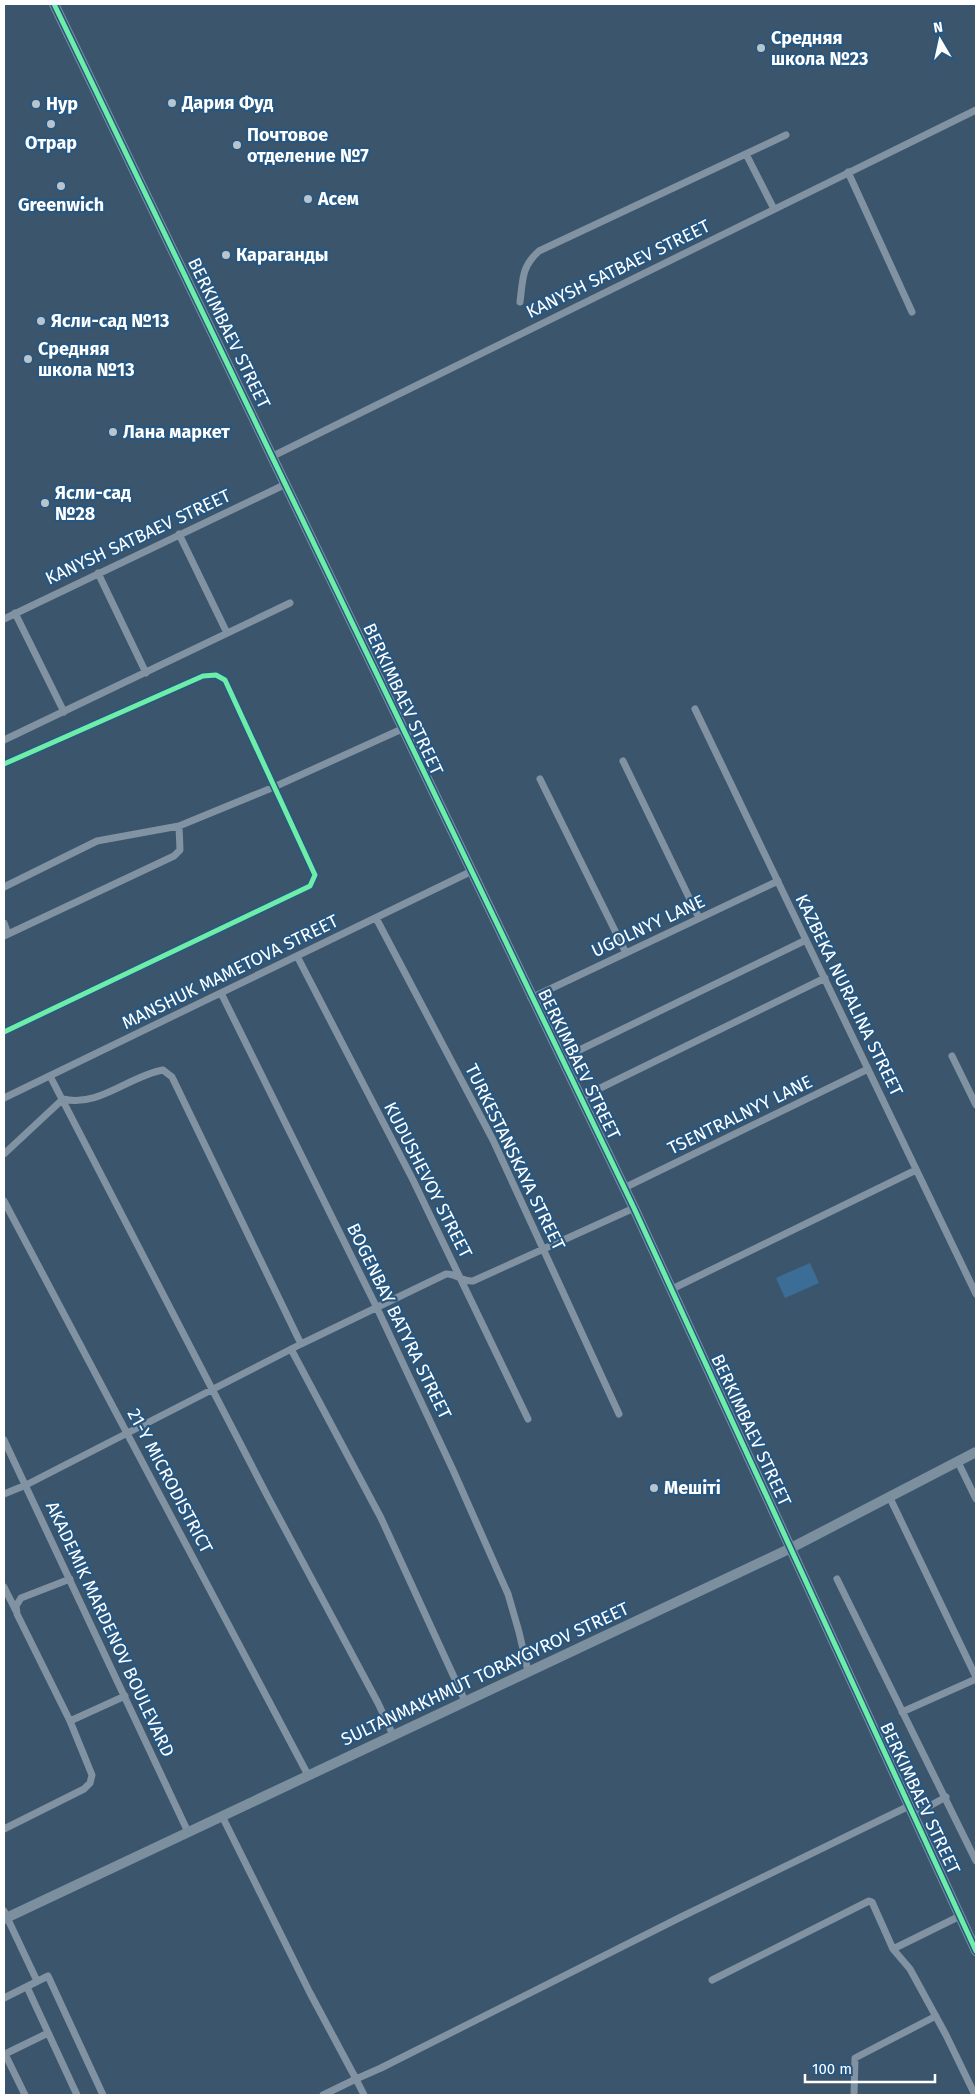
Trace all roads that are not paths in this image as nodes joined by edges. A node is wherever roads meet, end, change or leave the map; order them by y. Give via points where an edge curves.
1 (54, 4) edge
2 (976, 110) edge
3 (786, 135) dead end
4 (746, 154) junction
5 (848, 172) junction
6 (774, 208) junction
7 (520, 302) dead end
8 (912, 312) dead end
9 (272, 456) junction
10 (286, 484) junction
11 (179, 534) junction
12 (98, 573) junction
13 (290, 602) dead end
14 (15, 613) junction
15 (4, 619) edge
16 (227, 633) junction
17 (146, 673) junction
18 (695, 709) dead end
19 (64, 712) junction
20 (402, 729) junction
21 (4, 740) edge
22 (623, 761) dead end
23 (4, 764) edge
24 (540, 779) dead end
25 (274, 787) junction
26 (179, 826) junction
27 (470, 872) junction
28 (778, 881) junction
29 (4, 887) edge
30 (376, 918) junction
31 (699, 918) junction
32 (4, 923) edge
33 (6, 935) edge
34 (806, 940) junction
35 (626, 953) junction
36 (297, 956) junction
37 (825, 978) junction
38 (221, 993) junction
39 (531, 998) junction
40 (4, 1032) edge
41 (952, 1056) dead end
42 (561, 1059) junction
43 (868, 1069) junction
44 (50, 1076) junction
45 (4, 1098) edge
46 (580, 1098) junction
47 (63, 1100) junction
48 (976, 1105) edge
49 (4, 1154) edge
50 (916, 1170) junction
51 (624, 1188) junction
52 (4, 1201) edge
53 (634, 1208) junction
54 (542, 1249) junction
55 (462, 1280) junction
56 (672, 1289) junction
57 (976, 1294) edge
58 (377, 1308) junction
59 (301, 1344) junction
60 (291, 1349) junction
61 (212, 1390) junction
62 (618, 1414) dead end
63 (528, 1419) dead end
64 (127, 1434) junction
65 (4, 1440) edge
66 (976, 1452) edge
67 (958, 1462) junction
68 (26, 1485) junction
69 (4, 1494) edge
70 (889, 1496) junction
71 (976, 1499) edge
72 (790, 1548) junction
73 (70, 1579) junction
74 (837, 1579) dead end
75 (4, 1587) edge
76 (17, 1614) junction
77 (528, 1671) junction
78 (976, 1678) edge
79 (125, 1696) junction
80 (465, 1701) junction
81 (902, 1712) junction
82 (70, 1721) junction
83 (393, 1735) junction
84 (308, 1775) junction
85 (946, 1797) junction
86 (911, 1810) junction
87 (222, 1816) junction
88 (4, 1829) edge
89 (188, 1832) junction
90 (976, 1860) edge
91 (5, 1916) edge
92 (960, 1916) junction
93 (893, 1949) junction
94 (976, 1951) edge
95 (712, 1980) dead end
96 (37, 1981) junction
97 (27, 1987) junction
98 (4, 1998) edge
99 (936, 2016) junction
100 (48, 2033) junction
101 (5, 2054) edge
102 (356, 2079) junction
103 (363, 2093) edge
104 (25, 2095) edge
105 (77, 2095) edge
106 (103, 2095) edge
107 (323, 2095) edge
108 (854, 2095) edge
109 (975, 2095) edge

1 - 9 street, BERKIMBAEV STREET
2 - 5 street, KANYSH SATBAEV STREET
3 - 4 street
4 - 6 street
4 - 7 street via 539,252 529,260 524,270
5 - 6 street, KANYSH SATBAEV STREET
5 - 8 street
6 - 9 street, KANYSH SATBAEV STREET
9 - 10 street, BERKIMBAEV STREET
10 - 11 street, KANYSH SATBAEV STREET
10 - 20 street, BERKIMBAEV STREET
11 - 12 street, KANYSH SATBAEV STREET
11 - 16 street
12 - 14 street, KANYSH SATBAEV STREET
12 - 17 street
13 - 16 street
14 - 15 street, KANYSH SATBAEV STREET
14 - 19 street
16 - 17 street
17 - 19 street
18 - 28 street, KAZBEKA NURALINA STREET
19 - 21 street
20 - 25 street
20 - 27 street, BERKIMBAEV STREET
22 - 31 street
23 - 25 street via 203,676 216,675 225,680
24 - 35 street
25 - 26 street
25 - 40 street via 315,876 310,886
26 - 29 street via 97,841
26 - 33 street via 180,850 174,856
27 - 30 street, MANSHUK MAMETOVA STREET
27 - 39 street, BERKIMBAEV STREET
28 - 31 street, UGOLNYY LANE
28 - 34 street, KAZBEKA NURALINA STREET
30 - 36 street, MANSHUK MAMETOVA STREET
30 - 54 street, TURKESTANSKAYA STREET via 493,1140
31 - 35 street, UGOLNYY LANE
32 - 33 street
34 - 37 street, KAZBEKA NURALINA STREET
34 - 42 street
35 - 39 street, UGOLNYY LANE
36 - 38 street, MANSHUK MAMETOVA STREET
36 - 55 street, KUDUSHEVOY STREET
37 - 43 street, KAZBEKA NURALINA STREET
37 - 46 street
38 - 44 street, MANSHUK MAMETOVA STREET
38 - 58 street, BOGENBAY BATYRA STREET
39 - 42 street, BERKIMBAEV STREET
41 - 48 street
42 - 46 street, BERKIMBAEV STREET
43 - 50 street, KAZBEKA NURALINA STREET
43 - 51 street, TSENTRALNYY LANE
44 - 45 street, MANSHUK MAMETOVA STREET
44 - 47 street
46 - 51 street, BERKIMBAEV STREET
47 - 49 street
47 - 59 street via 75,1102 111,1091 150,1072 163,1070 172,1077
47 - 61 street
50 - 56 street
50 - 57 street, KAZBEKA NURALINA STREET
51 - 53 street, BERKIMBAEV STREET
52 - 64 street, 21-Y MICRODISTRICT
53 - 54 street
53 - 56 street, BERKIMBAEV STREET
54 - 55 street via 473,1281
54 - 62 street, TURKESTANSKAYA STREET
55 - 58 street via 446,1274
55 - 63 street, KUDUSHEVOY STREET
56 - 72 street, BERKIMBAEV STREET
58 - 59 street
58 - 77 street, BOGENBAY BATYRA STREET via 508,1594
59 - 60 street
60 - 61 street
60 - 80 street via 381,1518
61 - 64 street
61 - 83 street
64 - 68 street
64 - 84 street, 21-Y MICRODISTRICT
65 - 68 street, AKADEMIK MARDENOV BOULEVARD
66 - 67 street, SULTANMAKHMUT TORAYGYROV STREET
67 - 70 street, SULTANMAKHMUT TORAYGYROV STREET
67 - 71 street
68 - 69 street
68 - 73 street, AKADEMIK MARDENOV BOULEVARD
70 - 72 street, SULTANMAKHMUT TORAYGYROV STREET
70 - 78 street
72 - 77 street, SULTANMAKHMUT TORAYGYROV STREET
72 - 86 street, BERKIMBAEV STREET
73 - 76 street via 20,1598
73 - 79 street, AKADEMIK MARDENOV BOULEVARD
74 - 81 street
75 - 76 street
76 - 82 street
77 - 80 street, SULTANMAKHMUT TORAYGYROV STREET
78 - 81 street
79 - 82 street
79 - 89 street, AKADEMIK MARDENOV BOULEVARD
80 - 83 street, SULTANMAKHMUT TORAYGYROV STREET
81 - 85 street
82 - 88 street via 92,1775 90,1783
83 - 84 street, SULTANMAKHMUT TORAYGYROV STREET
84 - 87 street, SULTANMAKHMUT TORAYGYROV STREET
85 - 86 street
85 - 90 street
86 - 92 street, BERKIMBAEV STREET
86 - 102 street
87 - 89 street, SULTANMAKHMUT TORAYGYROV STREET
87 - 102 street
89 - 91 street, SULTANMAKHMUT TORAYGYROV STREET
91 - 96 street
92 - 93 street
92 - 94 street, BERKIMBAEV STREET
93 - 95 street via 874,1904 868,1901
93 - 99 street via 910,1970
96 - 97 street
96 - 106 street via 48,1976
97 - 98 street
97 - 100 street
99 - 108 street via 855,2058
99 - 109 street
100 - 101 street
100 - 105 street
101 - 104 street
102 - 103 street
102 - 107 street

